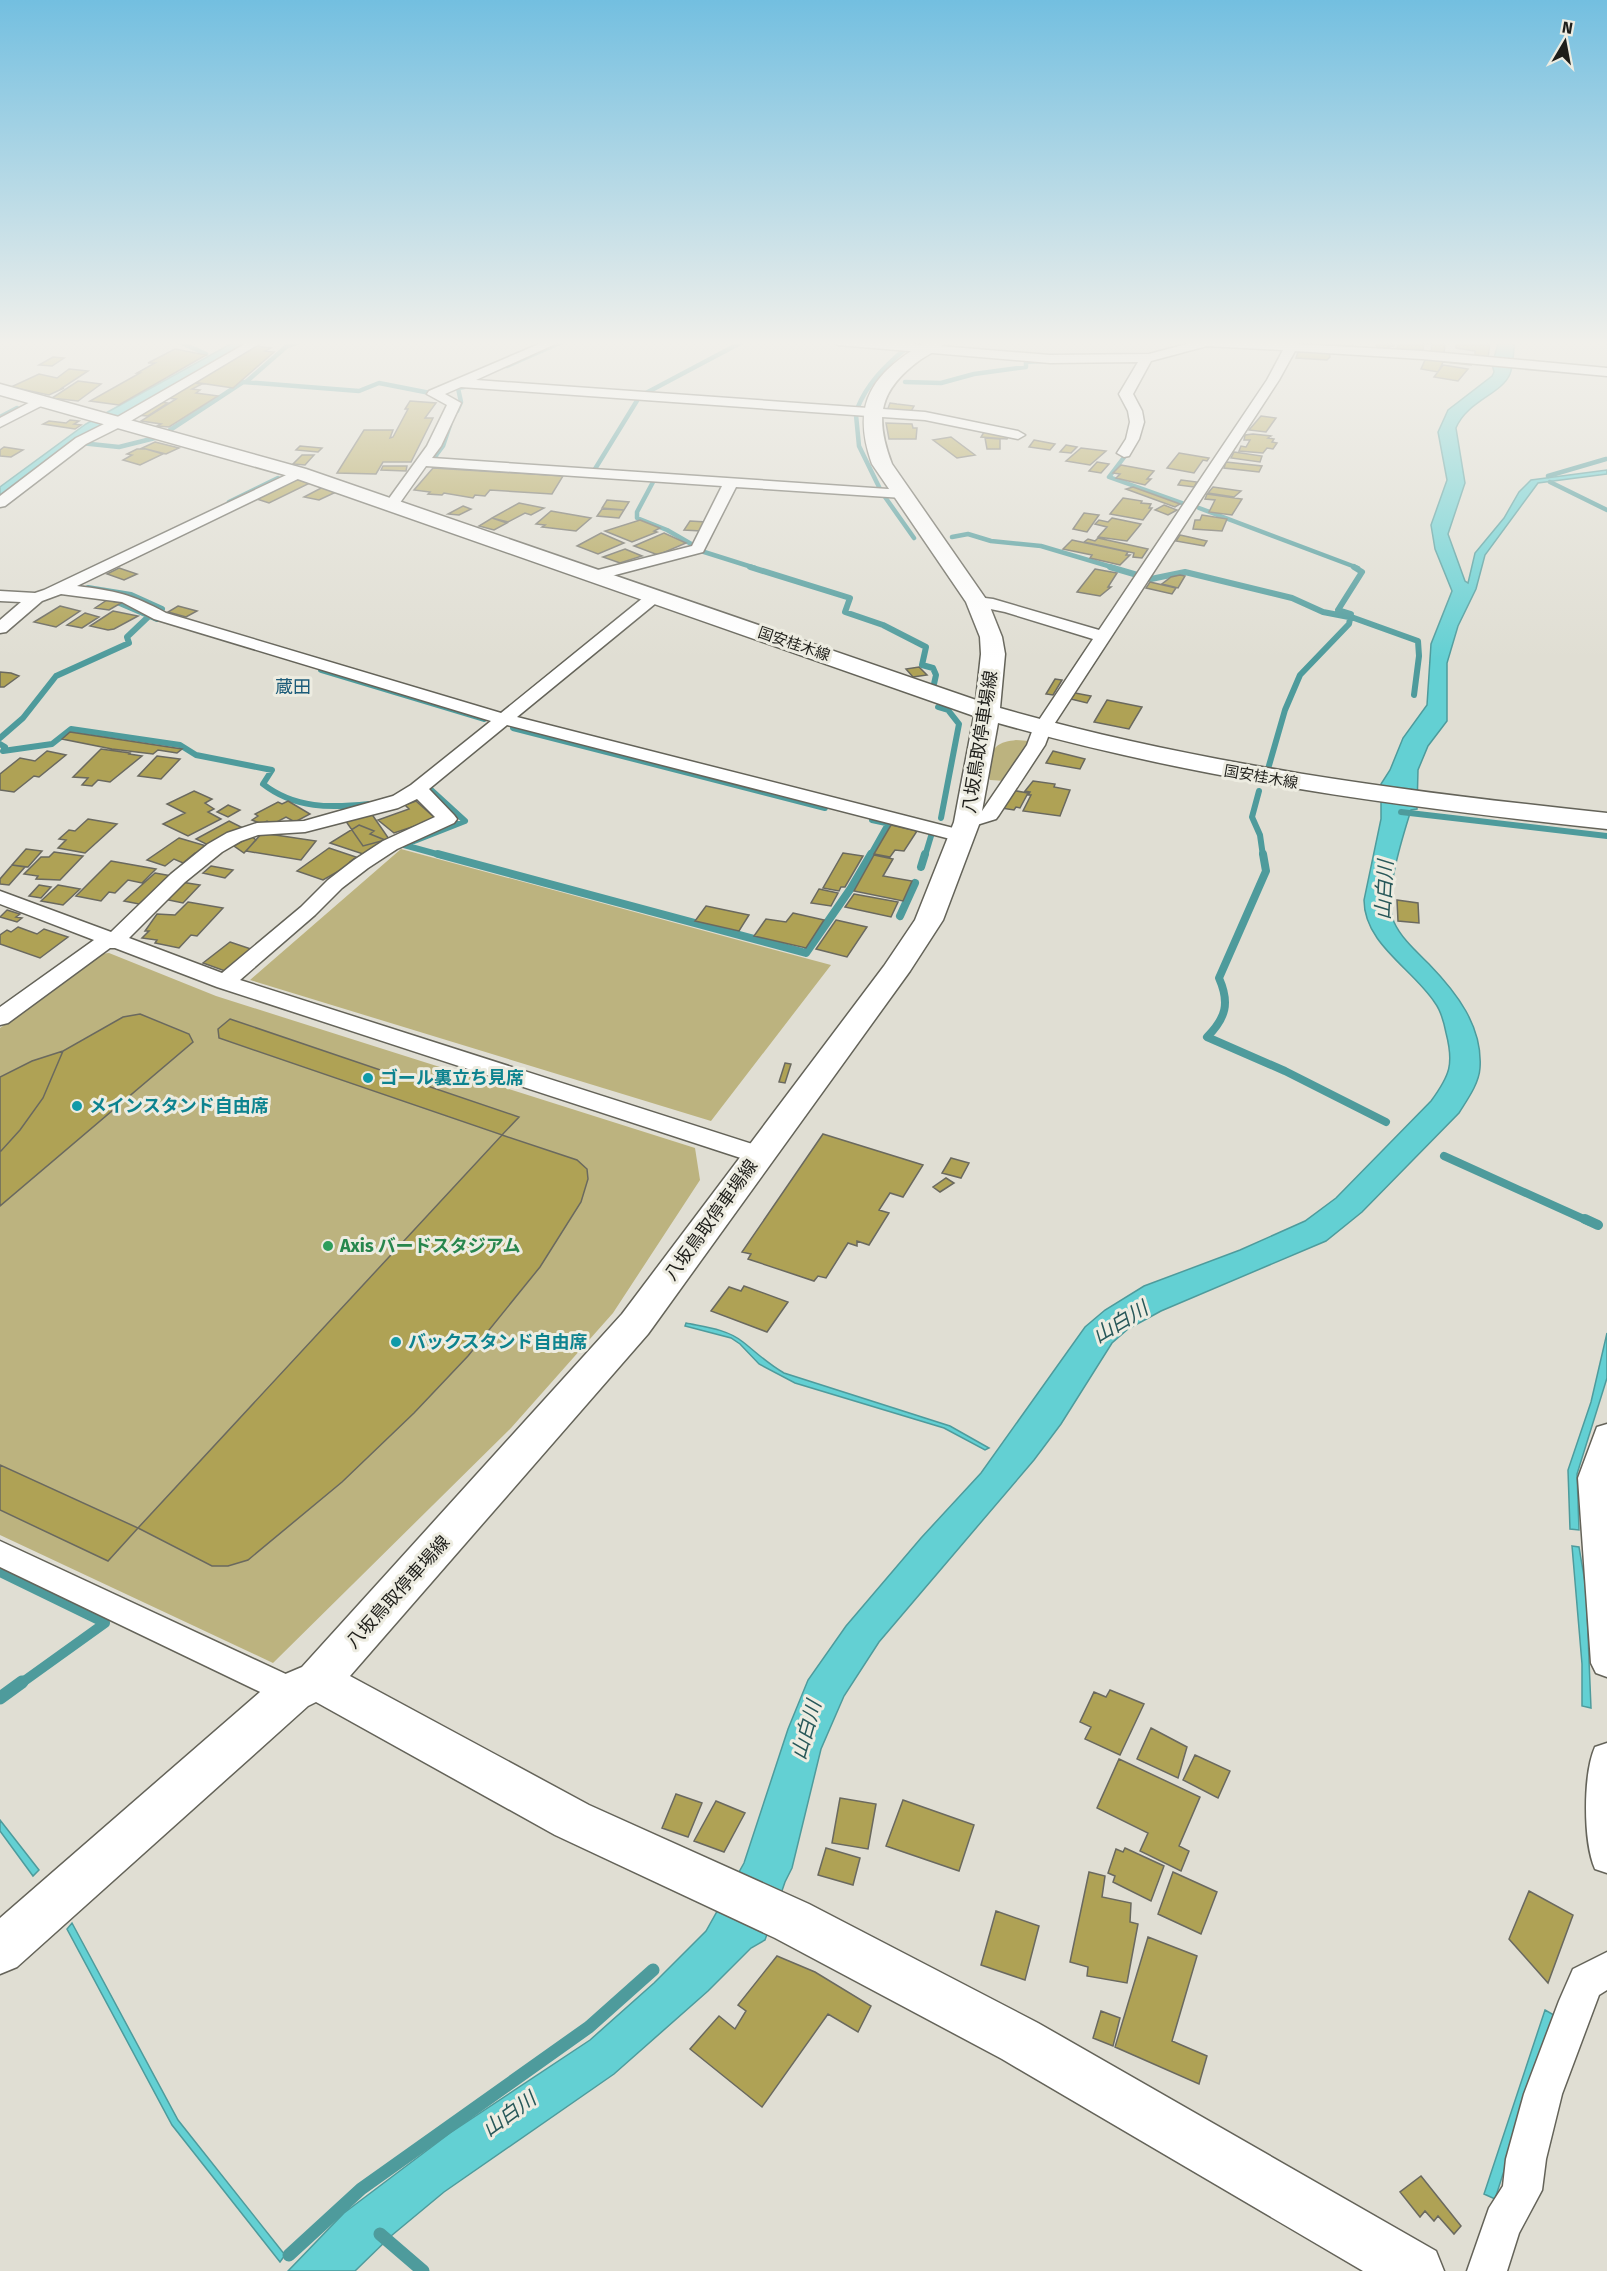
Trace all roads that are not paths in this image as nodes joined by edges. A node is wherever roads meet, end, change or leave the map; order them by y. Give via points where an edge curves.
1 (73, 447) edge
2 (207, 447) edge
3 (433, 447) edge
4 (875, 447) edge
5 (1128, 447) edge
6 (1228, 447) edge
7 (1124, 453) dead end
8 (424, 462) junction
9 (299, 473) junction
10 (731, 483) junction
11 (903, 494) junction
12 (0, 503) edge
13 (392, 504) junction
14 (596, 575) junction
15 (59, 589) junction
16 (0, 596) edge
17 (655, 596) junction
18 (36, 598) junction
19 (977, 602) junction
20 (0, 628) edge
21 (1102, 636) junction
22 (987, 712) junction
23 (503, 719) junction
24 (1042, 729) junction
25 (418, 789) junction
26 (1607, 820) edge
27 (964, 829) junction
28 (0, 897) edge
29 (111, 940) junction
30 (225, 982) junction
31 (0, 1018) edge
32 (759, 1155) junction
33 (1607, 1435) edge
34 (0, 1553) edge
35 (1607, 1663) edge
36 (305, 1686) junction
37 (1607, 1758) edge
38 (1607, 1857) edge
39 (0, 1950) edge
40 (1607, 1970) edge
41 (1416, 2271) edge
42 (1487, 2271) edge

1 - 12 street
2 - 9 main road, 国安桂木線
3 - 8 street
4 - 11 main road, 八坂鳥取停車場線
5 - 7 street
6 - 21 street
8 - 10 street
8 - 13 street
9 - 13 main road, 国安桂木線
9 - 15 street
10 - 11 street
10 - 14 street via 698,549
11 - 19 main road, 八坂鳥取停車場線
13 - 14 main road, 国安桂木線
14 - 17 main road, 国安桂木線
15 - 18 street
15 - 23 street via 128,599 160,616
16 - 18 street
17 - 22 main road, 国安桂木線
17 - 23 street
18 - 20 street
19 - 21 street via 993,603 1077,632
19 - 22 main road, 八坂鳥取停車場線 via 991,637 993,654
21 - 24 street
22 - 24 main road, 国安桂木線
22 - 27 main road, 八坂鳥取停車場線
23 - 25 street
23 - 27 street
24 - 26 main road, 国安桂木線 via 1239,774 1364,794
24 - 27 street via 1036,746 989,814
25 - 29 street via 398,804 382,809 340,815 306,827 252,830 186,871
25 - 30 street via 447,819 390,845 361,864
27 - 32 main road, 八坂鳥取停車場線 via 929,920
28 - 29 street
29 - 30 street
29 - 31 street
30 - 32 street
32 - 36 main road, 八坂鳥取停車場線 via 635,1324
33 - 35 street via 1593,1478
34 - 36 street
36 - 39 main road, 八坂鳥取停車場線
36 - 41 main road via 572,1820 792,1921 1020,2041
37 - 38 street
40 - 42 street via 1586,1982 1572,2014 1543,2094 1522,2190 1503,2222

